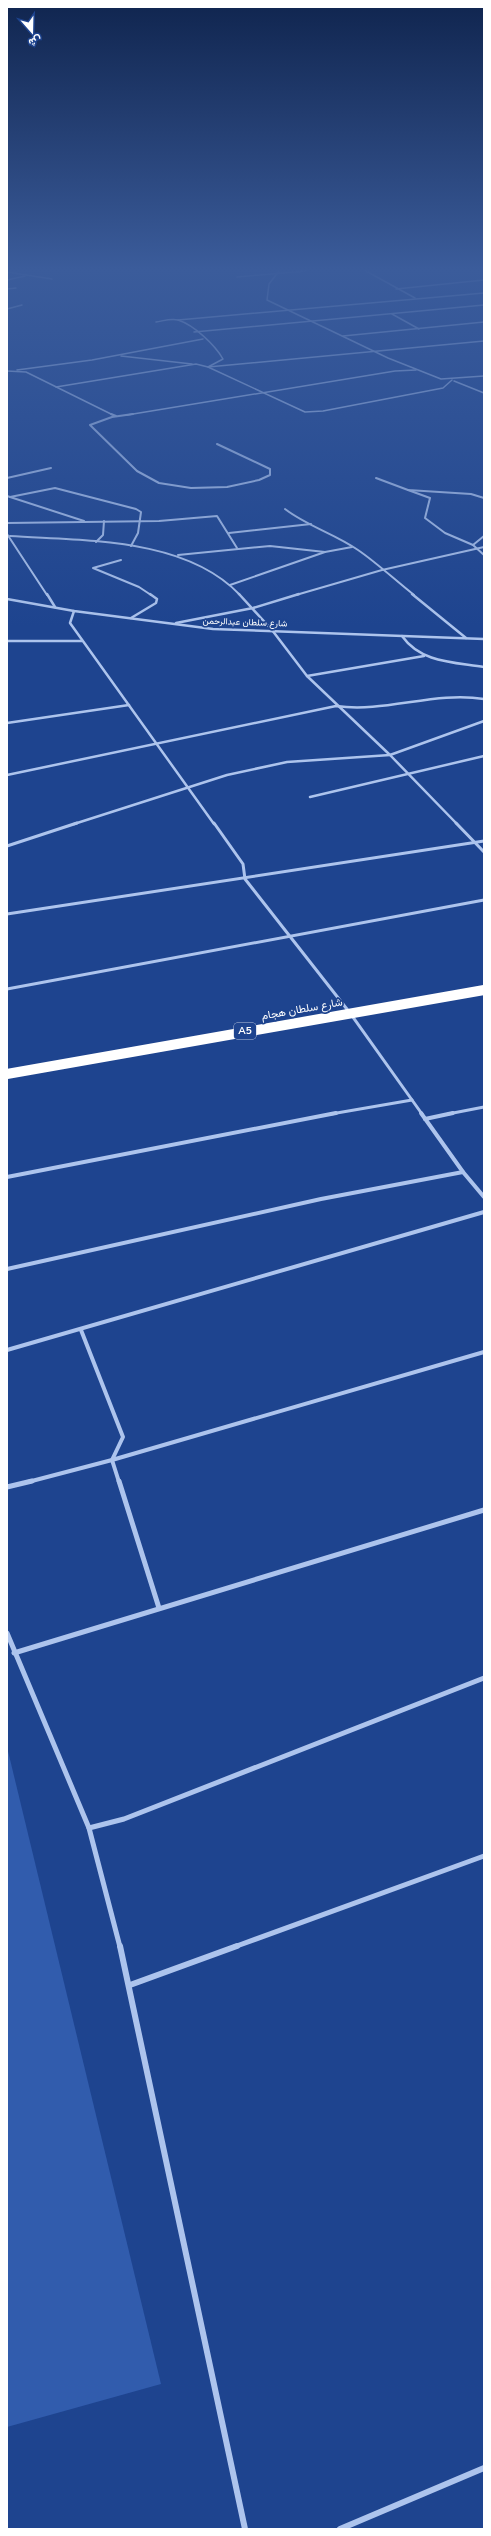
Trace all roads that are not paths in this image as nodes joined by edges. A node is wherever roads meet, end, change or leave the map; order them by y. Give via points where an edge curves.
1 (61, 389) edge
2 (253, 389) edge
3 (289, 389) edge
4 (436, 389) edge
5 (263, 394) junction
6 (116, 416) junction
7 (217, 444) dead end
8 (50, 468) dead end
9 (7, 478) edge
10 (376, 478) dead end
11 (408, 490) junction
12 (8, 496) edge
13 (484, 498) edge
14 (285, 509) dead end
15 (140, 520) junction
16 (85, 521) junction
17 (104, 521) junction
18 (7, 523) edge
19 (313, 524) junction
20 (229, 533) junction
21 (8, 535) edge
22 (484, 536) edge
23 (96, 542) junction
24 (473, 545) junction
25 (132, 546) junction
26 (352, 547) junction
27 (484, 547) edge
28 (237, 548) junction
29 (477, 550) junction
30 (325, 552) junction
31 (484, 555) edge
32 (178, 556) junction
33 (121, 560) dead end
34 (382, 570) junction
35 (230, 585) junction
36 (7, 599) edge
37 (55, 607) junction
38 (253, 608) junction
39 (74, 611) junction
40 (130, 618) junction
41 (171, 624) junction
42 (272, 630) junction
43 (402, 636) junction
44 (466, 638) junction
45 (484, 640) edge
46 (7, 641) edge
47 (82, 641) junction
48 (424, 656) junction
49 (484, 667) edge
50 (306, 676) junction
51 (484, 699) edge
52 (129, 705) junction
53 (336, 706) junction
54 (484, 721) edge
55 (7, 723) edge
56 (158, 744) junction
57 (390, 755) junction
58 (484, 756) edge
59 (407, 773) junction
60 (7, 775) edge
61 (187, 787) junction
62 (310, 797) dead end
63 (484, 841) edge
64 (474, 843) junction
65 (7, 846) edge
66 (484, 852) edge
67 (245, 879) junction
68 (484, 900) edge
69 (7, 914) edge
70 (290, 937) junction
71 (7, 989) edge
72 (484, 990) edge
73 (350, 1013) junction
74 (7, 1074) edge
75 (412, 1100) junction
76 (484, 1107) edge
77 (425, 1119) junction
78 (463, 1172) junction
79 (7, 1177) edge
80 (484, 1197) edge
81 (484, 1212) edge
82 (7, 1269) edge
83 (81, 1330) junction
84 (7, 1350) edge
85 (484, 1352) edge
86 (112, 1460) junction
87 (7, 1487) edge
88 (484, 1510) edge
89 (159, 1608) junction
90 (7, 1633) edge
91 (14, 1653) junction
92 (484, 1678) edge
93 (90, 1828) junction
94 (484, 1856) edge
95 (130, 1985) junction
96 (484, 2468) edge
97 (245, 2529) edge
98 (340, 2529) edge

1 - 6 street
2 - 5 street
3 - 5 street
4 - 5 street via 313,412 299,410
5 - 6 street
6 - 7 street via 95,421 90,428 117,449 137,471 154,482 190,487 223,486 253,483 270,475 270,469
8 - 9 street
10 - 11 street
11 - 13 street via 471,494
11 - 24 street via 430,498 425,518 446,533
12 - 15 street via 61,488 136,509 141,512
12 - 16 street
14 - 19 street via 297,518
15 - 17 street
15 - 20 street via 217,516 220,524
15 - 25 street
16 - 17 street
16 - 18 street
17 - 23 street via 103,535
19 - 20 street
19 - 26 street
20 - 28 street
21 - 23 street
21 - 37 street
22 - 24 street
23 - 25 street
24 - 29 street
25 - 32 street
26 - 30 street
26 - 34 street
27 - 29 street
28 - 30 street via 296,547
28 - 32 street
29 - 31 street
29 - 34 street
30 - 35 street
32 - 35 street via 193,562
33 - 40 street via 93,568 139,588 157,599 151,607
34 - 38 street
34 - 44 street
35 - 38 street
36 - 37 street, شارع سلطان عبدالرحمن
37 - 39 street, شارع سلطان عبدالرحمن
38 - 41 street
38 - 42 street
39 - 40 street, شارع سلطان عبدالرحمن
39 - 47 street via 70,623
40 - 41 street, شارع سلطان عبدالرحمن
41 - 42 street, شارع سلطان عبدالرحمن via 213,629
42 - 43 street, شارع سلطان عبدالرحمن
42 - 50 street
43 - 44 street, شارع سلطان عبدالرحمن
43 - 48 street via 409,646
44 - 45 street, شارع سلطان عبدالرحمن
46 - 47 street
47 - 52 street
48 - 49 street
48 - 50 street
50 - 53 street
51 - 53 street via 442,695 380,705 344,708
52 - 55 street
52 - 56 street
53 - 56 street
53 - 57 street
54 - 57 street
56 - 60 street
56 - 61 street
57 - 59 street
57 - 61 street via 287,762
58 - 59 street
59 - 62 street
59 - 64 street
61 - 65 street
61 - 67 street via 243,864
63 - 64 street
64 - 66 street
64 - 67 street
67 - 69 street
67 - 70 street
68 - 70 street
70 - 71 street
70 - 73 street
72 - 73 highway, شارع سلطان هجام / A5
73 - 74 highway, شارع سلطان هجام / A5
73 - 75 street
75 - 77 street
75 - 79 street via 247,1129
76 - 77 street
77 - 78 street
78 - 80 street
78 - 82 street via 321,1199
81 - 83 street
83 - 84 street
83 - 86 street via 123,1437
85 - 86 street
86 - 87 street
86 - 89 street
88 - 89 street
89 - 91 street
90 - 91 street
91 - 93 street
92 - 93 street via 124,1819
93 - 95 street
94 - 95 street
95 - 97 street
96 - 98 street

